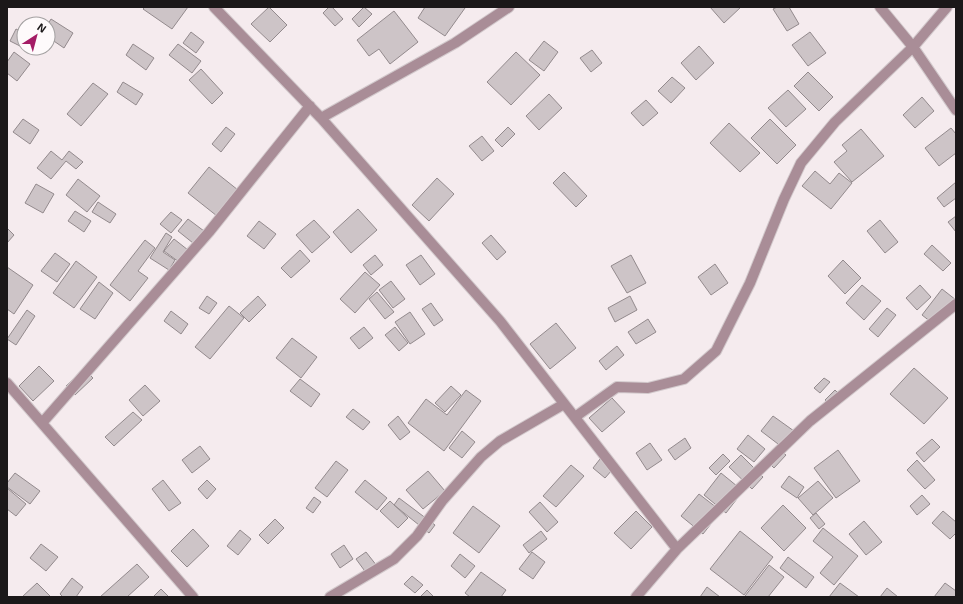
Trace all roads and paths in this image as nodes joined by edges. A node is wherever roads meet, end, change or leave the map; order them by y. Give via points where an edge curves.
1 (214, 7) edge
2 (509, 7) edge
3 (880, 7) edge
4 (947, 7) edge
5 (913, 47) junction
6 (310, 106) junction
7 (956, 110) edge
8 (321, 118) junction
9 (956, 304) edge
10 (7, 383) edge
11 (564, 404) junction
12 (576, 417) junction
13 (42, 423) junction
14 (677, 549) junction
15 (192, 597) edge
16 (330, 597) edge
17 (636, 597) edge

1 - 6 street
2 - 8 street via 455,43
3 - 5 street
4 - 5 street
5 - 7 street
5 - 12 street via 835,122 801,164 750,283 716,350 684,379 648,388 617,387
6 - 8 street
6 - 13 street via 209,232
8 - 11 street via 500,321
9 - 14 street via 810,421
10 - 13 street
11 - 12 street
11 - 16 street via 500,441 481,457 442,501 417,536 394,559
12 - 14 street
13 - 15 street
14 - 17 street

